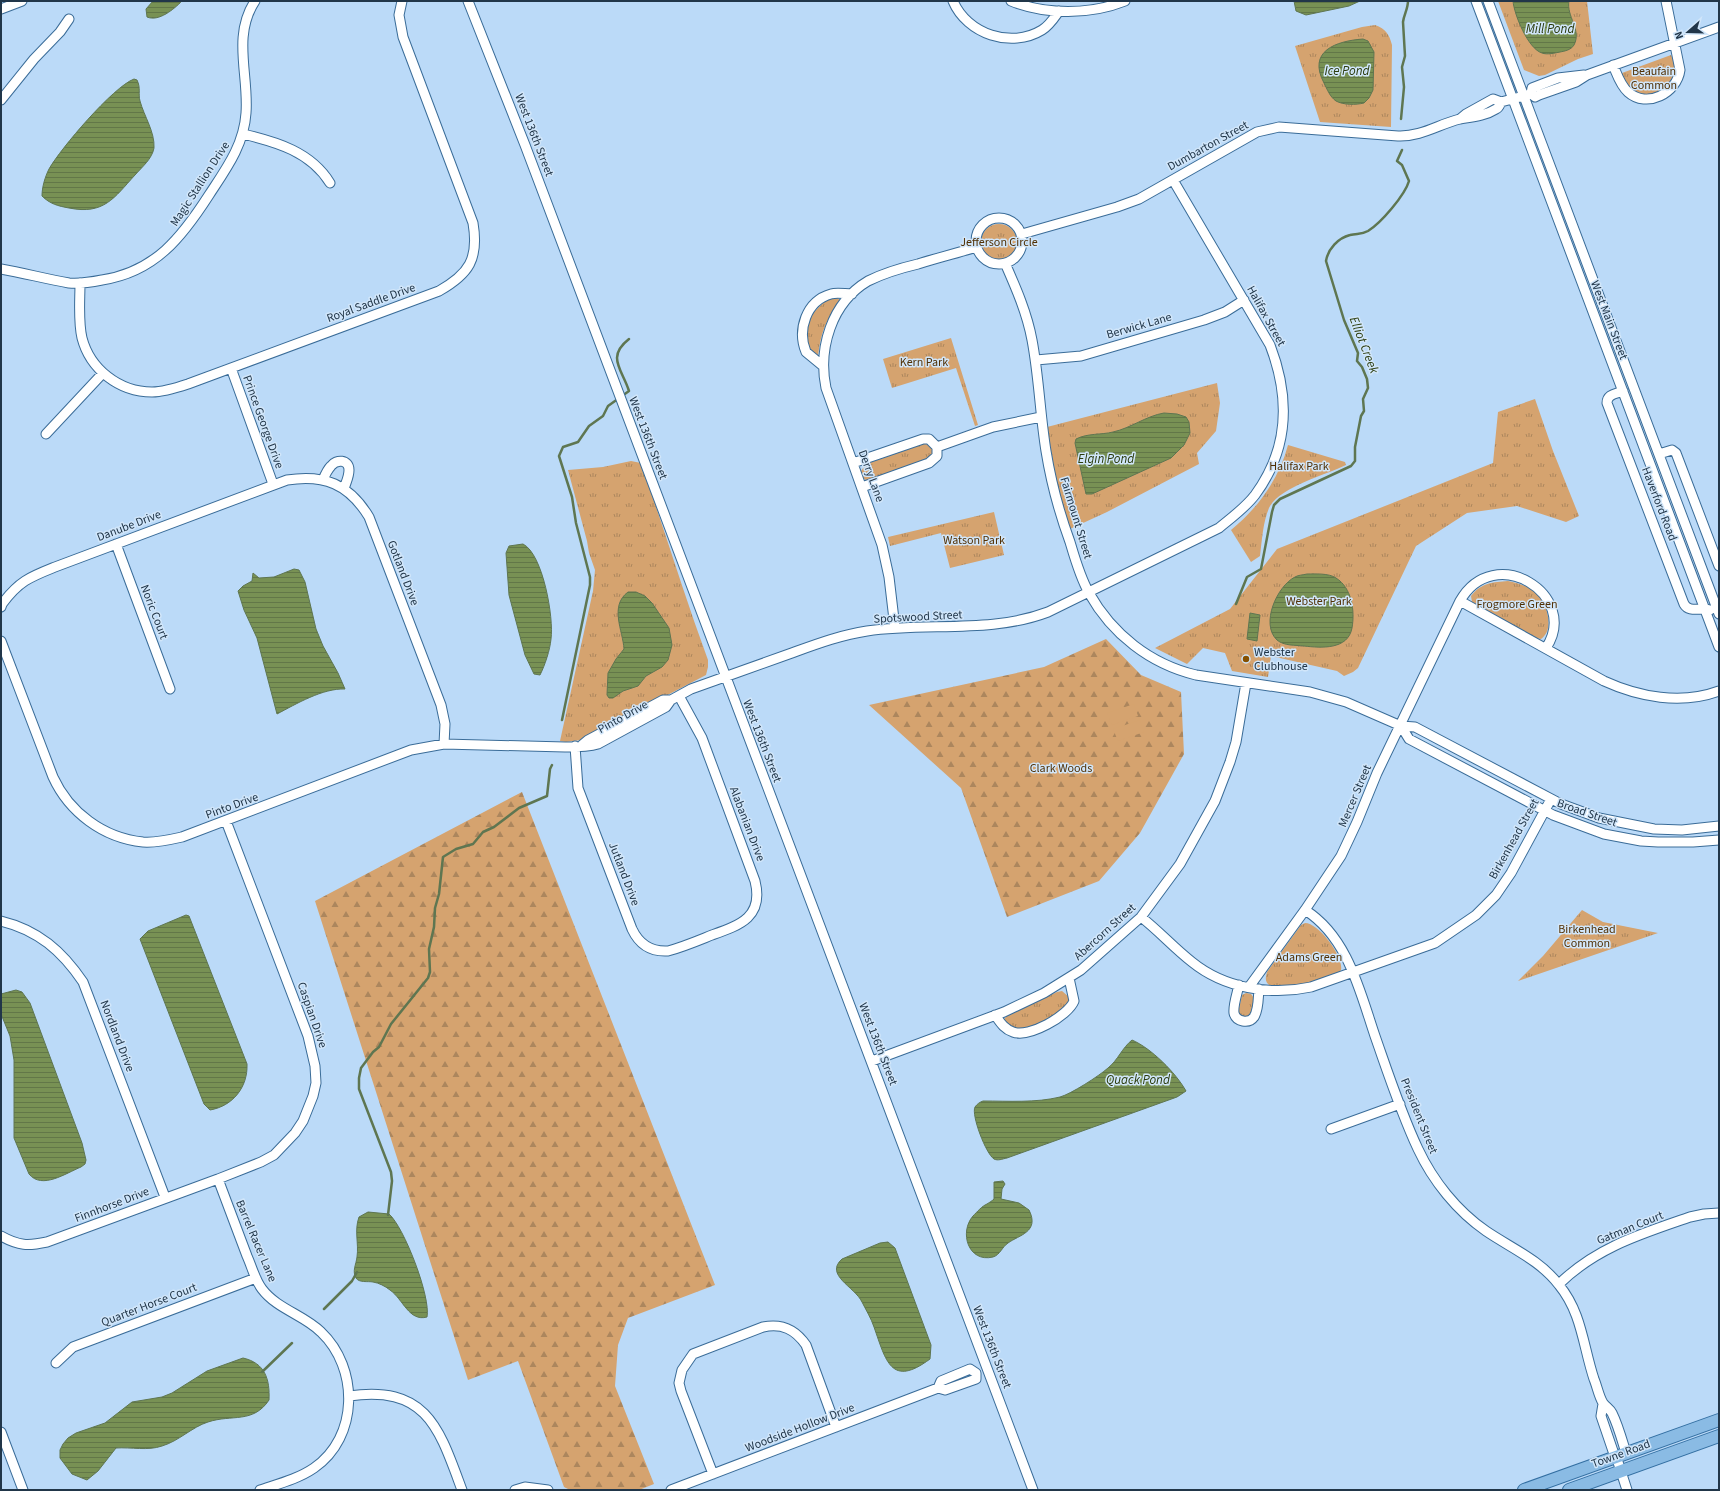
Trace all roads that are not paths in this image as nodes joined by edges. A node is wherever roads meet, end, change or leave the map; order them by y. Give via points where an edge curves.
1 (22, 1) edge
2 (255, 1) edge
3 (402, 1) edge
4 (468, 1) edge
5 (953, 1) edge
6 (1011, 1) edge
7 (1125, 1) edge
8 (1476, 1) edge
9 (1488, 1) edge
10 (1666, 1) edge
11 (1, 9) edge
12 (1059, 11) junction
13 (69, 19) dead end
14 (1719, 27) edge
15 (1674, 43) junction
16 (1613, 65) junction
17 (1521, 97) junction
18 (1, 100) edge
19 (243, 134) junction
20 (1173, 180) junction
21 (330, 183) dead end
22 (1022, 234) junction
23 (977, 247) junction
24 (1005, 263) junction
25 (1, 269) edge
26 (80, 283) junction
27 (852, 294) junction
28 (1244, 300) junction
29 (1036, 360) junction
30 (823, 366) junction
31 (231, 368) junction
32 (103, 373) junction
33 (1623, 391) junction
34 (1041, 416) junction
35 (46, 434) dead end
36 (936, 447) junction
37 (1659, 454) junction
38 (853, 463) junction
39 (323, 480) junction
40 (274, 484) junction
41 (862, 487) junction
42 (344, 488) junction
43 (116, 544) junction
44 (1719, 566) edge
45 (1089, 592) junction
46 (1460, 601) junction
47 (1, 605) edge
48 (1715, 611) edge
49 (895, 628) junction
50 (1, 641) edge
51 (1719, 647) edge
52 (1546, 648) junction
53 (725, 677) junction
54 (1246, 683) junction
55 (170, 689) dead end
56 (1719, 691) edge
57 (679, 696) junction
58 (1401, 726) junction
59 (444, 744) junction
60 (578, 746) junction
61 (1551, 799) junction
62 (1544, 811) junction
63 (226, 821) junction
64 (1719, 826) edge
65 (1719, 840) edge
66 (1305, 910) junction
67 (1141, 917) junction
68 (1, 921) edge
69 (705, 938) joint
70 (1353, 972) junction
71 (1069, 978) junction
72 (1239, 986) junction
73 (1249, 987) junction
74 (1259, 989) junction
75 (995, 1015) junction
76 (872, 1061) junction
77 (1400, 1104) junction
78 (1331, 1129) dead end
79 (218, 1179) junction
80 (165, 1197) junction
81 (1719, 1213) edge
82 (1, 1236) edge
83 (256, 1278) junction
84 (1559, 1284) junction
85 (56, 1363) dead end
86 (988, 1369) junction
87 (349, 1396) junction
88 (1719, 1420) edge
89 (836, 1426) junction
90 (1, 1432) edge
91 (1719, 1436) edge
92 (1619, 1455) junction
93 (1620, 1471) junction
94 (713, 1474) junction
95 (23, 1490) edge
96 (260, 1490) edge
97 (462, 1490) edge
98 (515, 1490) edge
99 (548, 1490) edge
100 (671, 1490) edge
101 (1033, 1490) edge
102 (1524, 1490) edge
103 (1569, 1490) edge
104 (1627, 1490) edge

1 - 11 street
2 - 19 street, Magic Stallion Drive via 245,22 242,36 247,97
3 - 31 street, Royal Saddle Drive via 399,15 403,37 473,223 476,238 471,263 455,282 439,291
4 - 53 street, West 136th Street via 506,94
5 - 12 street via 960,15 968,23 987,34 1003,38 1033,34 1050,23
6 - 12 street
7 - 12 street via 1092,10
8 - 17 street, West Main Street
9 - 17 street, West Main Street
10 - 15 street
13 - 18 street
14 - 15 street
15 - 16 street
15 - 16 street via 1680,65 1678,79 1667,93 1658,97 1641,99 1629,94 1621,84
16 - 17 street, Dumbarton Street via 1587,75 1558,78 1532,88
17 - 20 street, Dumbarton Street via 1501,102 1493,99 1460,119 1420,134 1403,136 1292,128 1267,129
17 - 33 street, West Main Street
17 - 37 street, West Main Street
19 - 21 street via 274,142 298,153 317,165
19 - 26 street, Magic Stallion Drive via 227,168 191,223 171,246 134,271 107,280
20 - 22 street, Dumbarton Street via 1139,199
20 - 28 street, Halifax Street
22 - 23 street via 1016,224 1008,219 994,218 980,227
22 - 24 street via 1021,249 1017,256
23 - 24 street via 983,258 989,262
23 - 27 street via 880,276
24 - 29 street, Fairmount Street via 1027,318
25 - 26 street, Magic Stallion Drive
26 - 32 street, Royal Saddle Drive via 82,337 93,363
27 - 30 street, Derry Lane via 828,334
27 - 30 street via 835,293 820,298 804,320 802,333 806,352
28 - 29 street, Berwick Lane via 1225,312 1204,320 1081,356
28 - 45 street, Halifax Street via 1270,346 1283,391 1283,428 1278,448 1264,481 1243,508 1219,528
29 - 34 street, Fairmount Street
30 - 38 street, Derry Lane via 829,399
31 - 32 street, Royal Saddle Drive via 177,388 152,392 128,388
31 - 40 street, Prince George Drive
32 - 35 street
33 - 48 street, West Main Street
33 - 48 street, Haverford Road via 1609,397 1607,403 1684,604 1690,610
34 - 36 street via 993,427
34 - 45 street, Fairmount Street via 1054,494
36 - 38 street via 929,439 923,439
36 - 41 street via 937,456 929,463
37 - 44 street via 1672,450 1676,453
37 - 48 street, West Main Street
38 - 41 street, Derry Lane
39 - 40 street, Gotland Drive via 307,477
39 - 42 street, Gotland Drive
39 - 42 street via 331,465 338,460 344,462 349,470
40 - 43 street, Danube Drive
41 - 49 street, Derry Lane via 886,560
42 - 59 street, Gotland Drive via 357,500 369,517 441,705
43 - 47 street, Danube Drive via 28,578 19,584
43 - 55 street, Noric Court
45 - 49 street, Spotswood Street via 1048,612 1019,622 972,627
45 - 54 street, Fairmount Street via 1113,626 1134,647 1149,656 1181,671
46 - 52 street
46 - 52 street, Mercer Street via 1467,590 1487,577 1506,574 1525,579 1541,590 1551,608 1553,636
46 - 58 street, Mercer Street
48 - 51 street, West Main Street
49 - 53 street, Spotswood Street via 866,631 824,642
50 - 63 street, Pinto Drive via 57,786 69,804 87,820 120,836 150,842 182,837
52 - 56 street via 1604,681 1634,693 1659,698 1685,698
53 - 57 street, Pinto Drive
53 - 76 street, West 136th Street
54 - 58 street, Broad Street via 1316,694 1346,702
54 - 67 street, Abercorn Street via 1236,742 1215,801 1180,864
57 - 60 street, Pinto Drive via 671,700 666,708 598,744
57 - 69 street, Alabanian Drive via 702,738 755,881 758,896 755,908 742,923
58 - 61 street, Broad Street via 1415,727
58 - 62 street, Broad Street via 1409,739
58 - 66 street, Mercer Street via 1341,856
59 - 60 street, Pinto Drive
59 - 63 street, Pinto Drive via 411,750
60 - 69 street, Jutland Drive via 578,788 634,935 643,945 661,951
61 - 62 street, Birkenhead Street
61 - 64 street, Broad Street via 1599,818 1642,827 1682,830
62 - 65 street, Broad Street via 1604,834 1634,840
62 - 70 street, Birkenhead Street via 1511,873 1496,895 1476,915 1435,942
63 - 79 street, Caspian Drive via 308,1036 316,1083 303,1121 286,1144 261,1162
66 - 70 street, President Street via 1332,935
66 - 73 street, Mercer Street
67 - 71 street, Abercorn Street
67 - 72 street, Birkenhead Street via 1193,963 1215,977
68 - 80 street, Nordland Drive via 46,941 71,964 82,982
70 - 74 street, Birkenhead Street via 1298,990
70 - 77 street, President Street
71 - 75 street, Abercorn Street via 1044,993
71 - 75 street via 1074,1001 1068,1011 1031,1032 1019,1034 1008,1030
72 - 73 street, Birkenhead Street
72 - 74 street via 1234,1011 1239,1020 1244,1021 1250,1020 1256,1012
73 - 74 street, Birkenhead Street
75 - 76 street, Abercorn Street
76 - 86 street, West 136th Street
77 - 78 street
77 - 84 street, President Street via 1423,1160 1441,1187 1475,1222 1533,1260
79 - 80 street, Finnhorse Drive
79 - 83 street, Barrel Racer Lane
80 - 82 street, Finnhorse Drive via 48,1242 26,1245 13,1243
81 - 84 street, Gatman Court via 1690,1217 1609,1247
83 - 85 street, Quarter Horse Court via 73,1347
83 - 87 street, Barrel Racer Lane via 268,1296 313,1325 329,1339 343,1364
84 - 92 street, President Street via 1578,1319 1603,1404 1611,1411
86 - 89 street, Woodside Hollow Drive via 976,1373 970,1369 941,1381 938,1388
86 - 101 street, West 136th Street
87 - 96 street, Barrel Racer Lane via 348,1410 340,1435 323,1460 298,1476
87 - 97 street via 383,1394 420,1408 436,1426 443,1439
88 - 92 main road, Towne Road
89 - 94 street, Woodside Hollow Drive
89 - 94 street via 806,1344 796,1332 781,1326 763,1327 693,1354 682,1370 680,1391
90 - 95 street
91 - 93 main road, Towne Road
92 - 93 street, President Street
92 - 102 main road, Towne Road
93 - 103 main road, Towne Road
93 - 104 street, President Street
94 - 100 street, Woodside Hollow Drive
98 - 99 street via 525,1487

